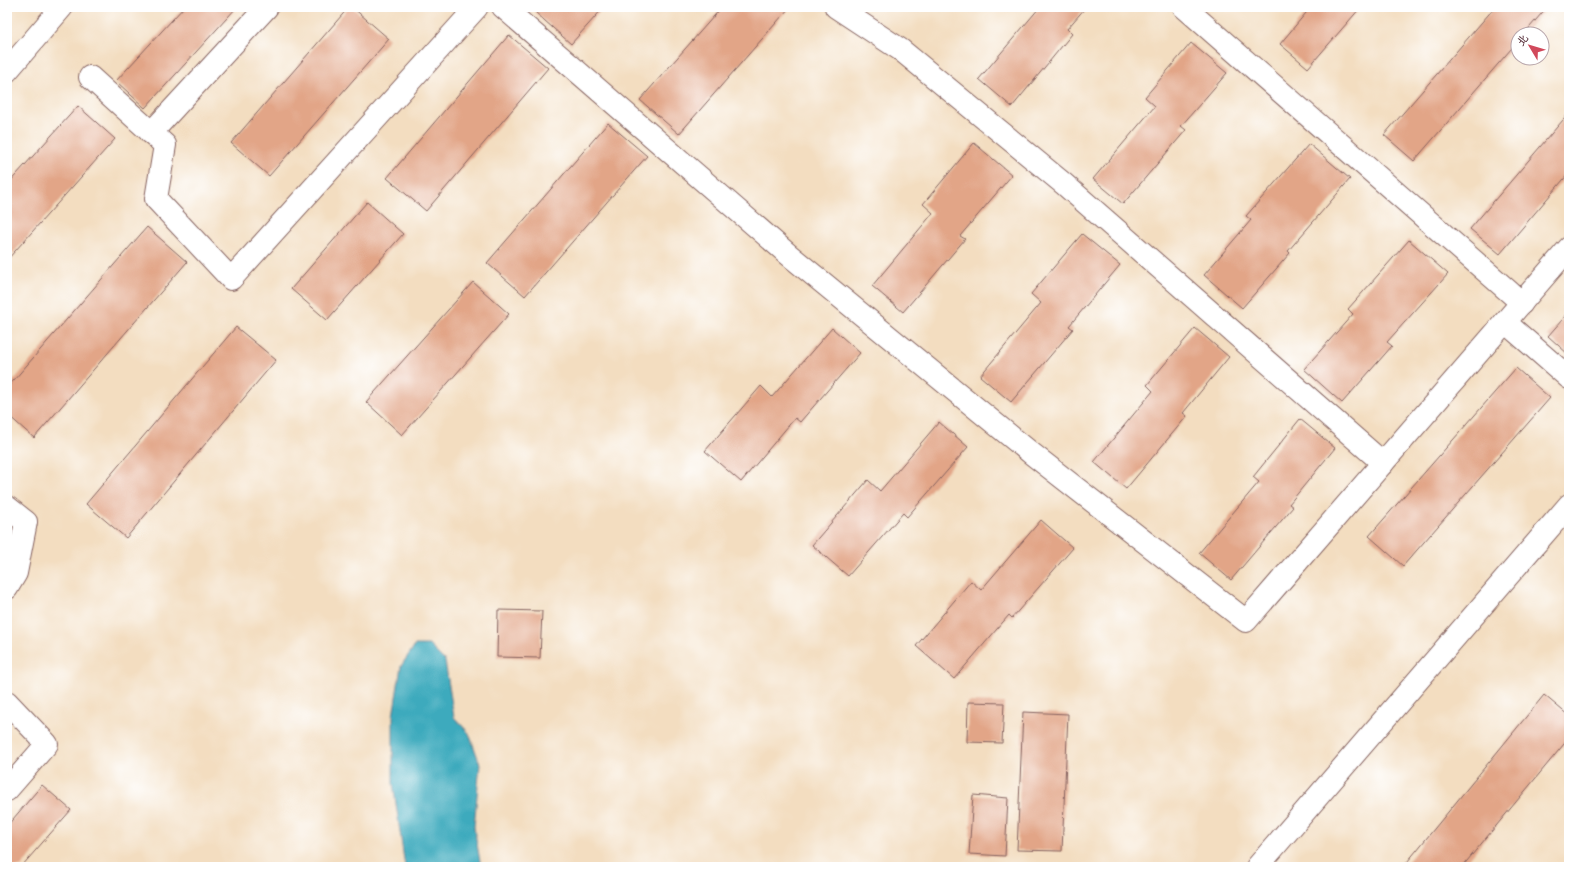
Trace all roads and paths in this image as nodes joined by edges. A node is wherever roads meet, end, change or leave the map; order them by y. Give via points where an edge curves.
1 (62, 7) edge
2 (267, 7) edge
3 (477, 7) edge
4 (503, 7) edge
5 (836, 7) edge
6 (1184, 7) edge
7 (7, 71) edge
8 (90, 76) dead end
9 (151, 133) junction
10 (1569, 248) edge
11 (1522, 303) junction
12 (1505, 322) junction
13 (1569, 378) edge
14 (1383, 463) junction
15 (1569, 505) edge
16 (7, 507) edge
17 (7, 588) edge
18 (7, 702) edge
19 (7, 790) edge
20 (1257, 867) edge

1 - 7 street
2 - 9 street
3 - 9 street via 230,279 156,199 165,145
4 - 14 street via 789,255 1031,453 1246,621
5 - 14 street via 901,50 1064,184
6 - 11 street
8 - 9 street
10 - 11 street
11 - 12 street
12 - 13 street
12 - 14 street
15 - 20 street
16 - 17 street via 26,522 16,573
18 - 19 street via 47,744

